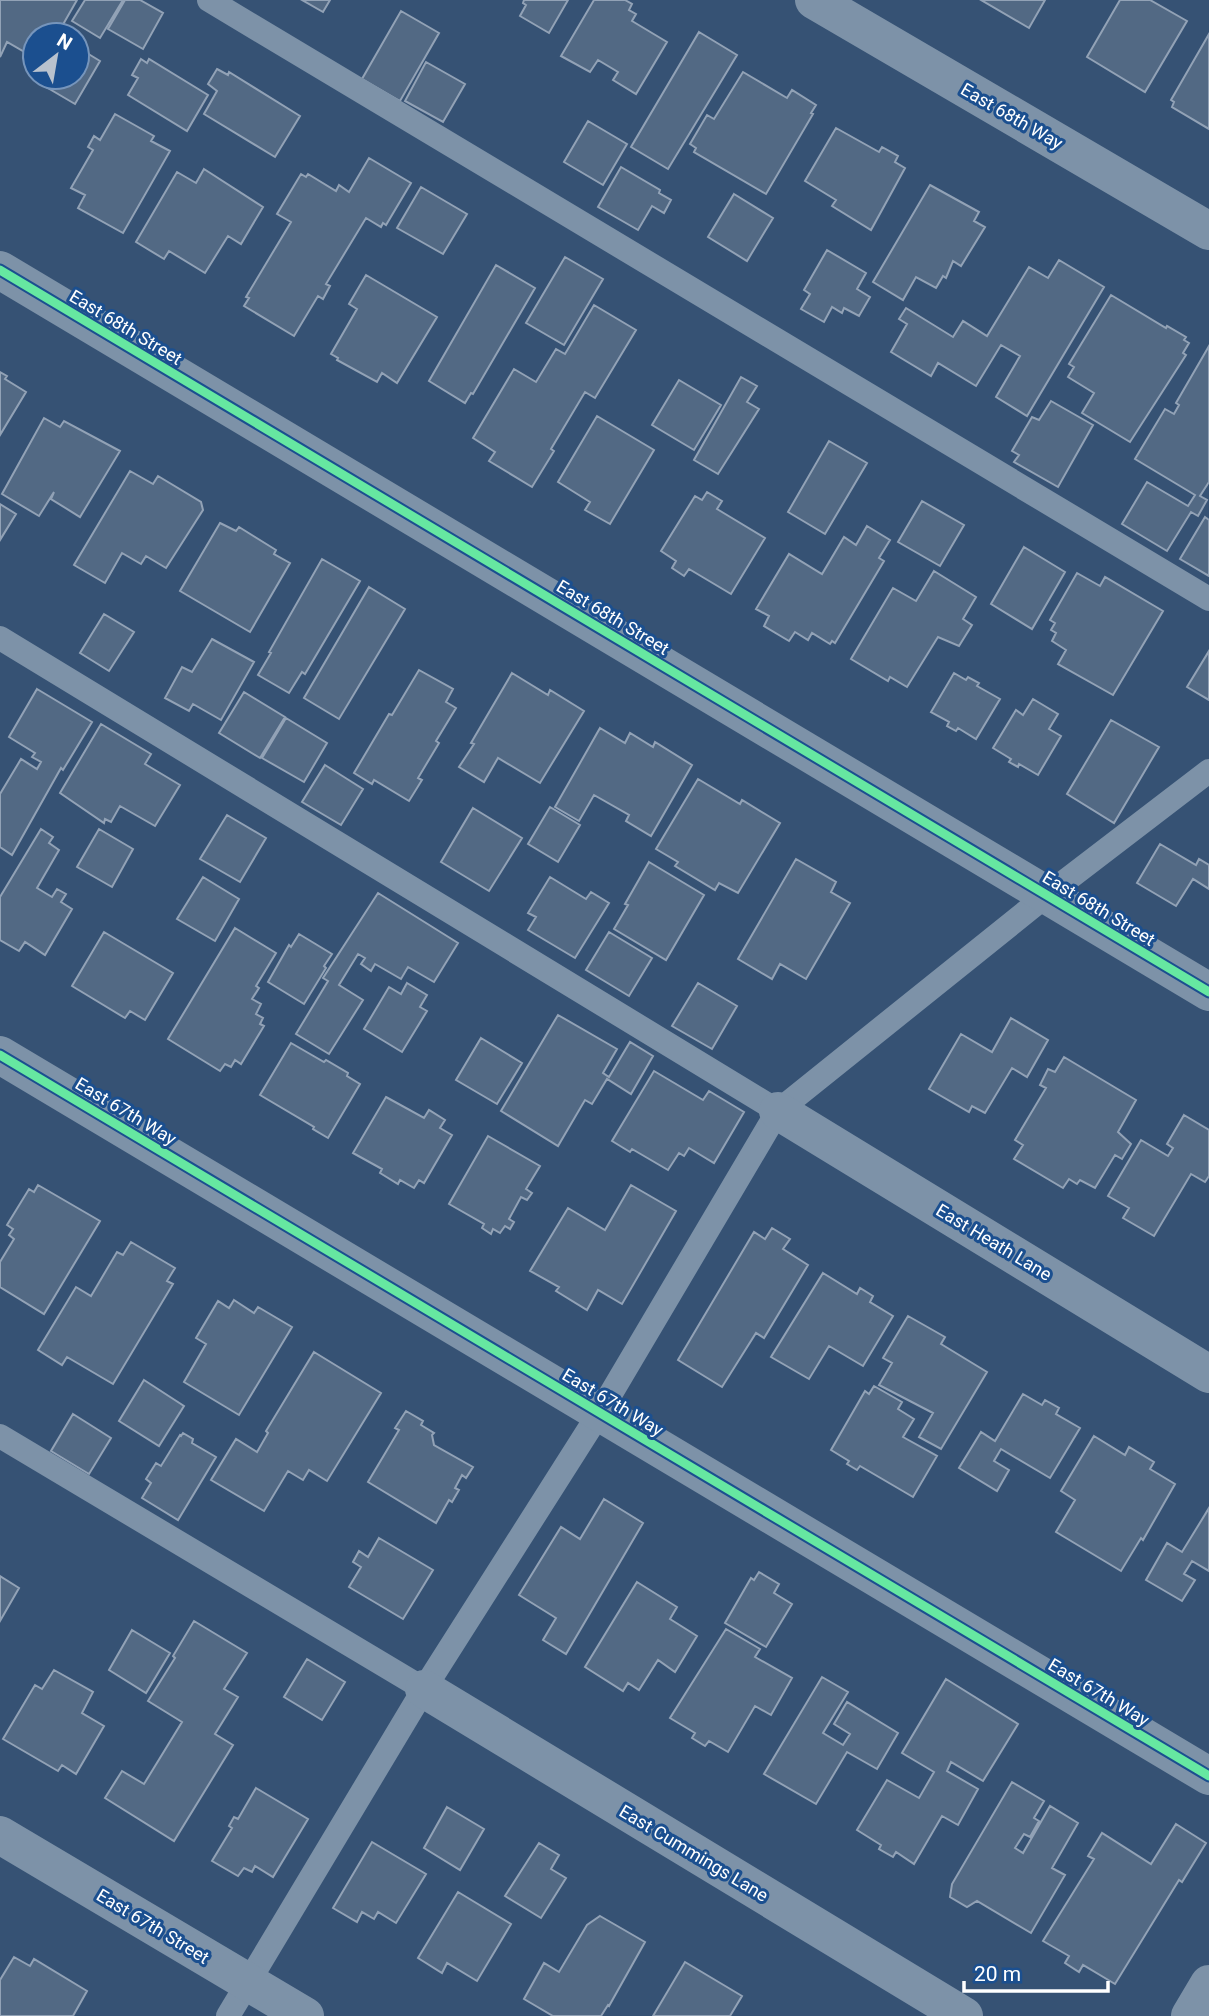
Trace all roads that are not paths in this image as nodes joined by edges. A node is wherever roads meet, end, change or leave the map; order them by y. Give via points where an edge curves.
1 (209, 0) edge
2 (814, 0) edge
3 (1209, 231) edge
4 (0, 270) edge
5 (1209, 598) edge
6 (0, 638) edge
7 (1209, 771) edge
8 (1047, 895) junction
9 (1209, 992) edge
10 (0, 1055) edge
11 (778, 1111) junction
12 (1209, 1374) edge
13 (600, 1412) junction
14 (0, 1436) edge
15 (424, 1689) junction
16 (1209, 1776) edge
17 (0, 1835) edge
18 (248, 1982) junction
19 (1209, 1984) edge
20 (228, 2016) edge
21 (306, 2016) edge
22 (964, 2016) edge
23 (1190, 2016) edge

1 - 5 lane
2 - 3 street, East 68th Way
4 - 8 street, East 68th Street
6 - 11 lane
7 - 8 lane
8 - 9 street, East 68th Street
8 - 11 lane
10 - 13 street, East 67th Way
11 - 12 street, East Heath Lane
11 - 13 lane
13 - 15 lane
13 - 16 street, East 67th Way
14 - 15 lane
15 - 18 lane
15 - 22 street, East Cummings Lane
17 - 18 street, East 67th Street
18 - 20 lane
18 - 21 street, East 67th Street
19 - 23 street

